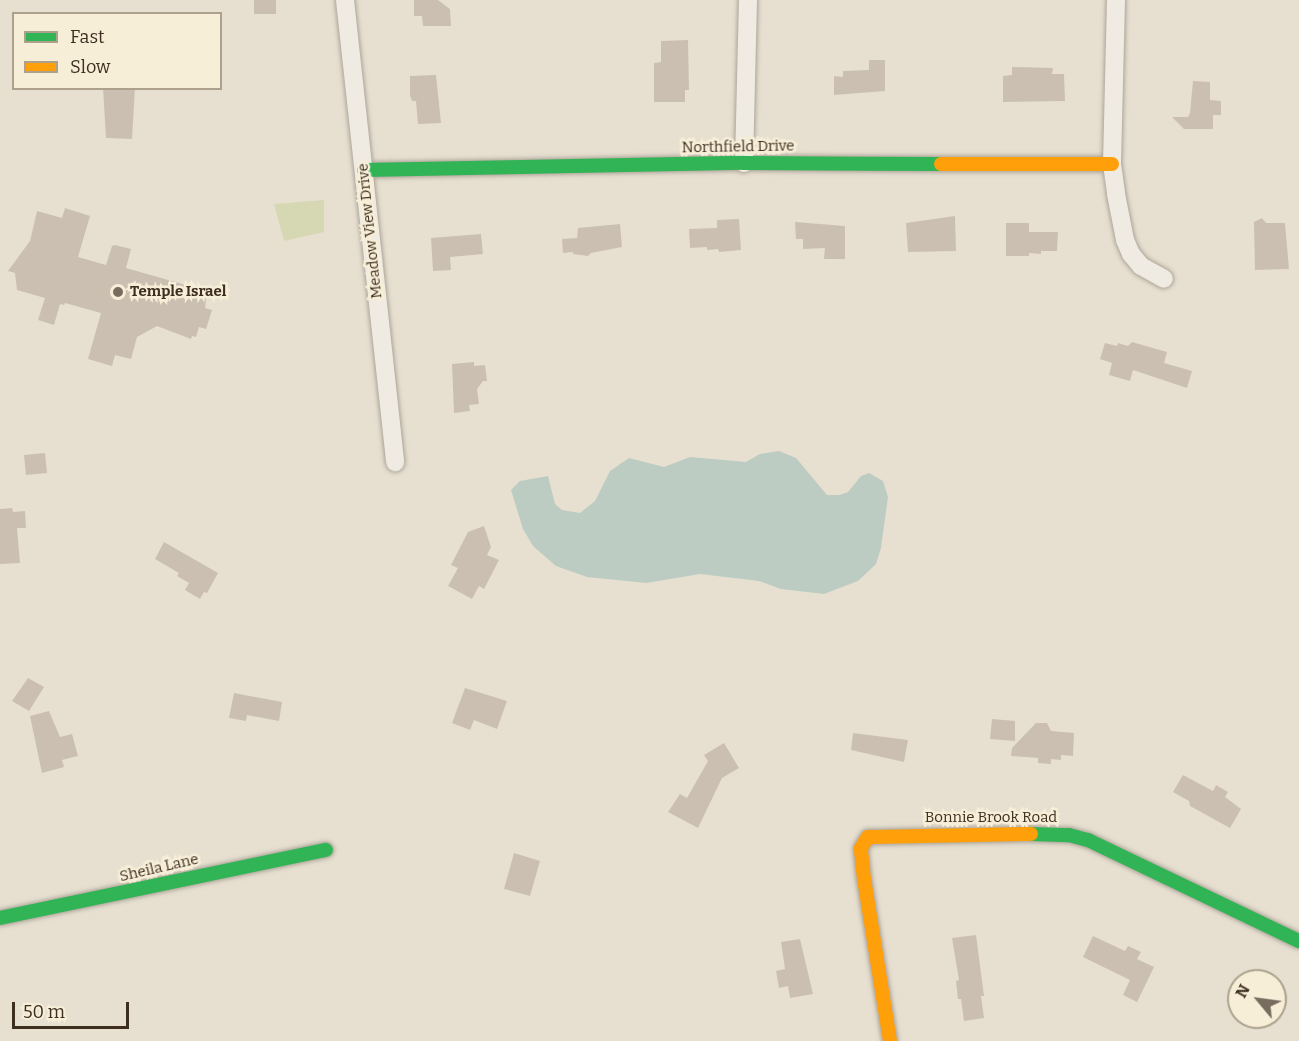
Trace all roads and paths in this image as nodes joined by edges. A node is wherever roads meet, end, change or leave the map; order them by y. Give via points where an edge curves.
1 (345, 0) edge
2 (748, 0) edge
3 (1116, 0) edge
4 (744, 163) junction
5 (1112, 164) junction
6 (364, 170) junction
7 (1164, 279) dead end
8 (395, 462) dead end
9 (326, 850) dead end
10 (0, 918) edge
11 (1299, 941) edge
12 (890, 1041) edge

1 - 6 street, Meadow View Drive
2 - 4 street
3 - 5 street
4 - 5 street, Northfield Drive
4 - 6 street, Northfield Drive
5 - 7 street via 1125,240 1141,266
6 - 8 street, Meadow View Drive
9 - 10 street, Sheila Lane
11 - 12 street, Bonnie Brook Road via 1088,840 986,833 868,837 861,848 864,879

